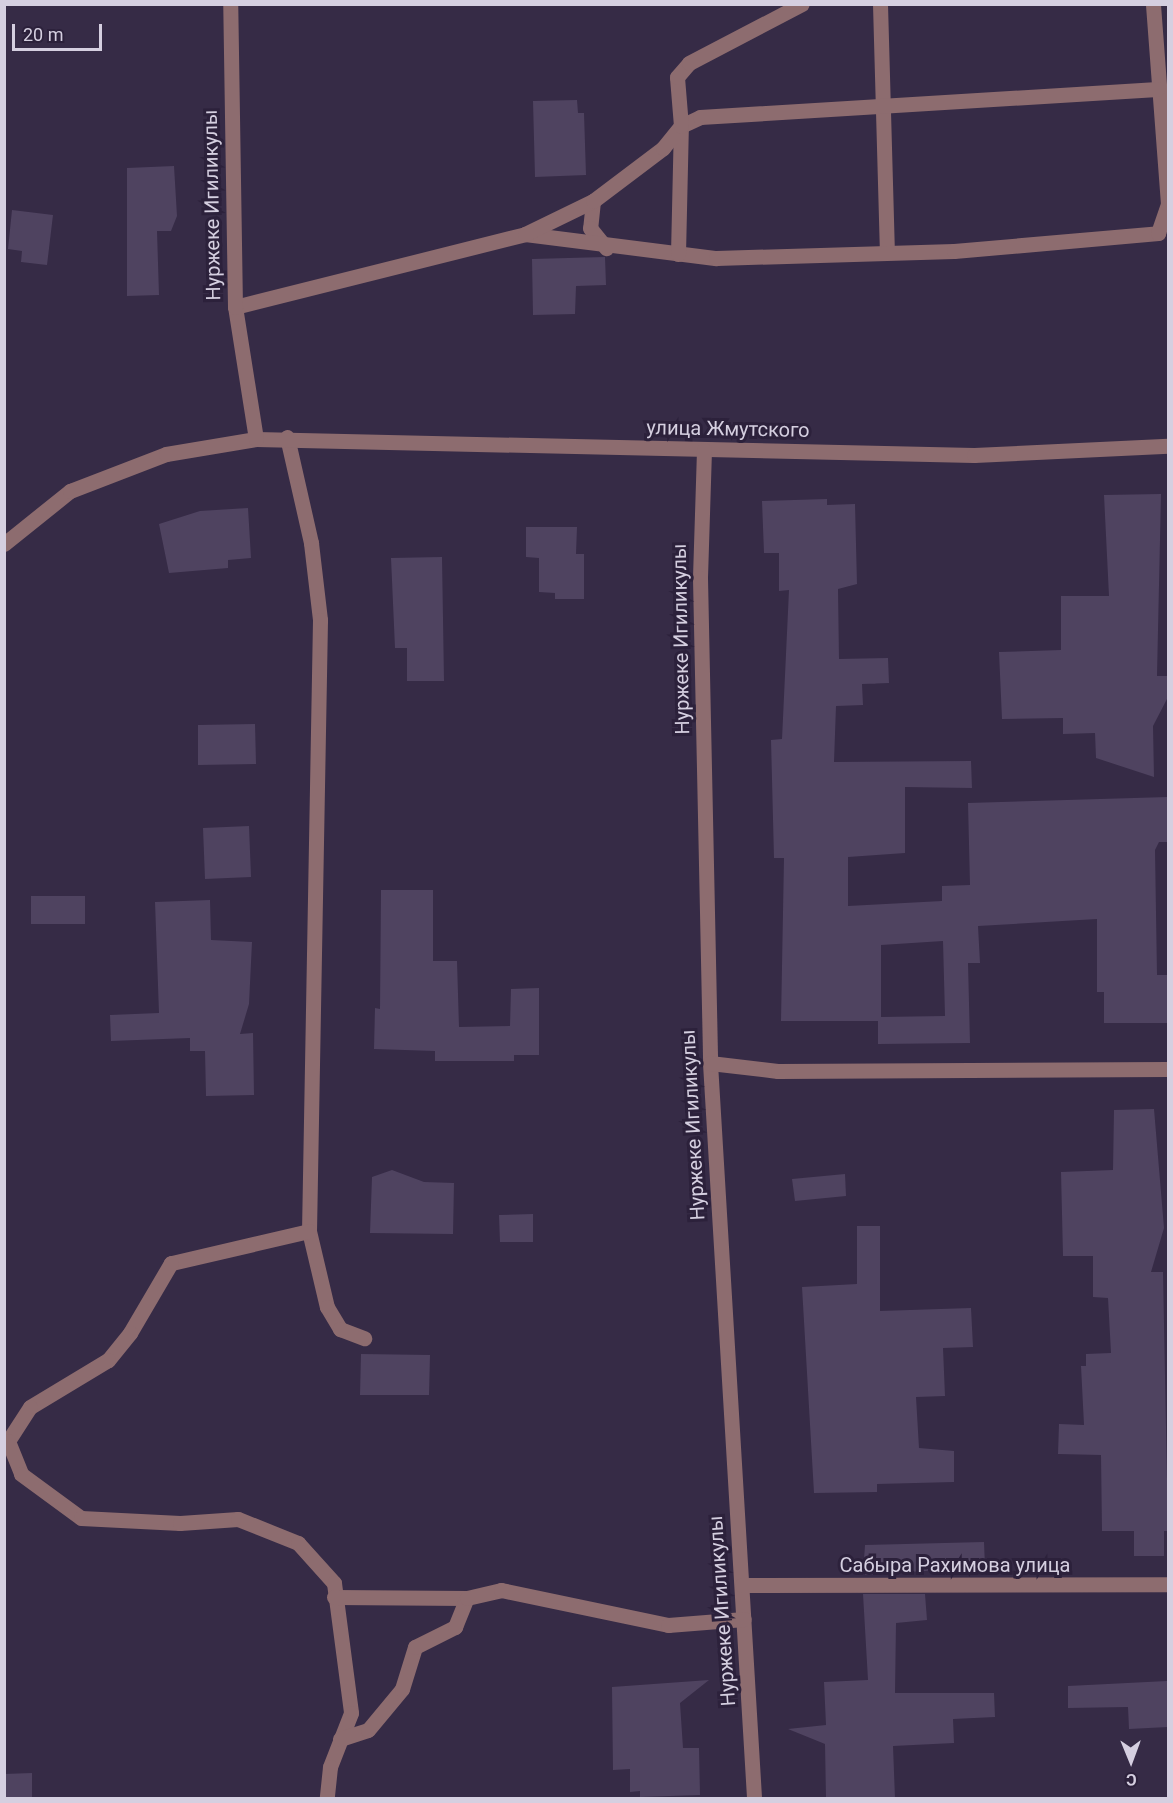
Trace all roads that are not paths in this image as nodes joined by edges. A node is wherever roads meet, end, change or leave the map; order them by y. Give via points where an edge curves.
1 (230, 4) edge
2 (802, 4) edge
3 (880, 4) edge
4 (1153, 4) edge
5 (1157, 89) junction
6 (884, 108) junction
7 (681, 126) junction
8 (593, 201) junction
9 (525, 234) junction
10 (606, 248) junction
11 (887, 252) junction
12 (678, 254) junction
13 (235, 307) junction
14 (287, 437) junction
15 (256, 439) junction
16 (1168, 446) edge
17 (704, 450) junction
18 (4, 544) edge
19 (710, 1063) junction
20 (1168, 1069) edge
21 (309, 1231) junction
22 (364, 1338) dead end
23 (1168, 1584) edge
24 (742, 1585) junction
25 (334, 1598) junction
26 (467, 1598) junction
27 (744, 1619) junction
28 (340, 1739) junction
29 (327, 1798) edge
30 (754, 1798) edge

1 - 13 street, Нуржеке Игиликулы
2 - 7 street via 690,63 677,77
3 - 6 street
4 - 5 street
5 - 6 street
5 - 11 street via 1168,204 1158,233
6 - 7 street via 729,111
6 - 11 street
7 - 8 street via 663,148
7 - 12 street
8 - 9 street
8 - 10 street via 590,228
9 - 10 street
9 - 13 street
10 - 12 street
11 - 12 street via 716,258
13 - 15 street, Нуржеке Игиликулы
14 - 15 street, улица Жмутского
14 - 17 street, улица Жмутского
14 - 21 street via 311,543 320,620
15 - 18 street, улица Жмутского via 166,454 70,491
16 - 17 street, улица Жмутского via 974,455
17 - 19 street, Нуржеке Игиликулы via 700,578
19 - 20 street via 778,1071
19 - 24 street, Нуржеке Игиликулы
21 - 22 street via 327,1307 340,1329
21 - 25 street via 171,1263 130,1333 108,1360 30,1407 8,1441 21,1474 81,1518 180,1523 238,1519 298,1543 334,1583
23 - 24 street, Сабыра Рахимова улица
24 - 27 street, Нуржеке Игиликулы
25 - 26 street
25 - 28 street via 351,1713
26 - 27 street via 501,1590 668,1625
26 - 28 street via 455,1627 415,1647 402,1689 368,1730
27 - 30 street, Нуржеке Игиликулы
28 - 29 street via 330,1767

